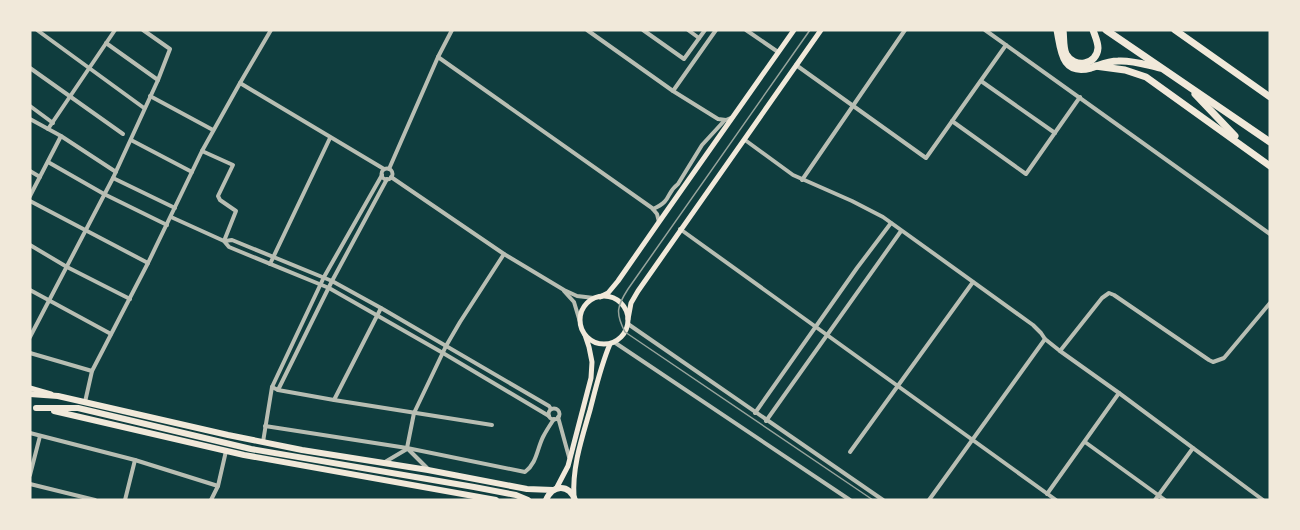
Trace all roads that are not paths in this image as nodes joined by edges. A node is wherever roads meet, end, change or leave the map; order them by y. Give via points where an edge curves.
1 (37, 30) edge
2 (115, 30) edge
3 (143, 30) edge
4 (271, 30) edge
5 (452, 30) edge
6 (587, 30) edge
7 (643, 30) edge
8 (688, 30) edge
9 (705, 30) edge
10 (716, 30) edge
11 (746, 30) edge
12 (794, 30) edge
13 (821, 30) edge
14 (905, 30) edge
15 (985, 30) edge
16 (1057, 30) edge
17 (1063, 30) edge
18 (1093, 30) edge
19 (1106, 30) edge
20 (1175, 30) edge
21 (1182, 30) edge
22 (699, 38) junction
23 (106, 43) junction
24 (1006, 45) junction
25 (779, 53) junction
26 (438, 57) junction
27 (1221, 63) junction
28 (796, 65) junction
29 (1095, 66) junction
30 (30, 68) edge
31 (1162, 68) junction
32 (89, 69) junction
33 (158, 80) junction
34 (981, 81) junction
35 (240, 83) junction
36 (1185, 83) junction
37 (673, 91) junction
38 (71, 96) junction
39 (150, 96) junction
40 (1080, 97) junction
41 (1270, 97) edge
42 (30, 106) edge
43 (853, 106) junction
44 (144, 108) junction
45 (733, 117) junction
46 (30, 119) edge
47 (726, 120) junction
48 (952, 121) junction
49 (53, 123) junction
50 (48, 129) junction
51 (213, 130) junction
52 (1055, 133) junction
53 (123, 134) dead end
54 (61, 136) junction
55 (330, 138) junction
56 (131, 140) junction
57 (745, 140) junction
58 (1270, 142) edge
59 (1241, 144) junction
60 (202, 151) junction
61 (48, 162) junction
62 (1270, 166) edge
63 (387, 169) junction
64 (30, 171) edge
65 (116, 172) junction
66 (192, 172) junction
67 (381, 176) junction
68 (40, 177) junction
69 (113, 178) junction
70 (389, 178) junction
71 (802, 180) junction
72 (104, 194) junction
73 (30, 196) edge
74 (30, 201) edge
75 (670, 205) junction
76 (661, 206) junction
77 (175, 208) junction
78 (653, 209) junction
79 (171, 217) junction
80 (659, 222) junction
81 (891, 223) junction
82 (167, 225) junction
83 (680, 229) junction
84 (86, 230) junction
85 (902, 231) junction
86 (1270, 234) edge
87 (224, 241) junction
88 (30, 245) edge
89 (504, 254) junction
90 (273, 256) junction
91 (148, 263) junction
92 (270, 264) junction
93 (67, 267) junction
94 (324, 277) junction
95 (332, 281) junction
96 (973, 282) junction
97 (321, 284) junction
98 (329, 288) junction
99 (30, 290) edge
100 (564, 290) junction
101 (597, 298) junction
102 (130, 299) junction
103 (48, 300) junction
104 (1270, 303) edge
105 (381, 308) junction
106 (377, 315) junction
107 (580, 322) junction
108 (628, 322) junction
109 (816, 327) junction
110 (111, 334) junction
111 (585, 335) junction
112 (827, 335) junction
113 (30, 337) edge
114 (1045, 339) junction
115 (612, 343) junction
116 (446, 346) junction
117 (1060, 351) junction
118 (30, 353) edge
119 (443, 353) junction
120 (92, 371) junction
121 (897, 386) junction
122 (272, 387) junction
123 (30, 388) edge
124 (278, 390) junction
125 (1119, 393) junction
126 (30, 394) edge
127 (58, 396) junction
128 (334, 400) junction
129 (85, 402) junction
130 (33, 408) edge
131 (551, 409) junction
132 (414, 413) junction
133 (755, 413) junction
134 (549, 416) junction
135 (556, 418) junction
136 (766, 421) junction
137 (492, 425) dead end
138 (265, 426) junction
139 (30, 433) edge
140 (40, 436) junction
141 (972, 440) junction
142 (263, 442) junction
143 (1085, 442) junction
144 (407, 448) junction
145 (1193, 448) junction
146 (226, 451) junction
147 (850, 452) dead end
148 (135, 460) junction
149 (569, 460) junction
150 (384, 463) junction
151 (428, 470) junction
152 (30, 475) edge
153 (30, 484) edge
154 (218, 486) junction
155 (554, 490) junction
156 (1047, 494) junction
157 (1159, 495) junction
158 (576, 499) edge
159 (95, 500) edge
160 (125, 500) edge
161 (211, 500) edge
162 (496, 500) edge
163 (528, 500) edge
164 (546, 500) edge
165 (850, 500) edge
166 (883, 500) edge
167 (928, 500) edge
168 (1056, 500) edge
169 (1155, 500) edge
170 (1165, 500) edge
171 (1263, 500) edge

1 - 32 street
2 - 23 street
3 - 33 street via 170,49
4 - 35 street
5 - 26 street
6 - 37 street
7 - 22 street via 684,59
8 - 22 street
9 - 22 street
10 - 37 street
11 - 25 street
12 - 25 main road
13 - 28 main road
14 - 43 street
15 - 24 street
16 - 29 highway via 1061,54 1069,66
17 - 18 highway via 1066,54 1082,64 1097,54
19 - 31 highway
20 - 27 highway
21 - 27 highway
23 - 32 street
23 - 33 street
24 - 34 street
24 - 40 street
25 - 45 main road
26 - 63 street
26 - 78 street
27 - 41 highway
28 - 43 street
28 - 57 main road
29 - 31 highway via 1119,61
29 - 59 highway via 1146,77
30 - 38 street
31 - 36 highway
32 - 38 street
32 - 44 street
33 - 39 street
34 - 48 street
34 - 52 street
35 - 51 street
35 - 55 street
36 - 58 highway
36 - 59 highway
37 - 47 street
38 - 49 street
38 - 53 street
39 - 44 street
39 - 51 street
40 - 52 street
40 - 86 street
42 - 49 street
43 - 48 street via 926,158
43 - 71 street
44 - 56 street
45 - 47 street
45 - 75 main road
46 - 50 street
47 - 76 street via 702,145
48 - 52 street via 1026,174
49 - 50 street
50 - 54 street
51 - 60 street
54 - 61 street
54 - 65 street
55 - 63 street
55 - 90 street
56 - 65 street
56 - 66 street
57 - 71 street
57 - 83 main road
59 - 62 highway
60 - 66 street
60 - 87 street via 233,165 218,196 236,211
61 - 68 street
61 - 72 street
63 - 67 street
63 - 70 street via 392,171
64 - 68 street
65 - 69 street
66 - 77 street
67 - 70 street
67 - 94 street
68 - 73 street
69 - 72 street
69 - 77 street
70 - 89 street
70 - 95 street
71 - 81 street
72 - 82 street
72 - 84 street
74 - 84 street
75 - 76 street
75 - 80 main road
76 - 78 street
77 - 79 street
78 - 80 street
79 - 82 street
79 - 87 street
80 - 101 main road via 612,290
81 - 85 street
81 - 109 street
82 - 91 street
83 - 108 main road via 631,303
83 - 109 street
84 - 91 street
84 - 93 street
85 - 96 street
85 - 112 street
87 - 90 street via 232,240
87 - 92 street via 229,247
88 - 93 street
89 - 100 street
89 - 116 street
90 - 92 street
90 - 94 street
91 - 102 street
92 - 97 street
93 - 102 street
93 - 103 street
94 - 95 street
94 - 97 street
95 - 98 street
95 - 105 street
96 - 114 street via 1033,325
96 - 121 street
97 - 98 street
97 - 122 street
98 - 106 street
98 - 124 street
99 - 103 street
100 - 101 street
100 - 107 street via 574,302
101 - 107 main road via 583,309
101 - 108 main road via 620,302
102 - 110 street
103 - 110 street
103 - 113 street
104 - 117 street via 1224,358 1213,362 1109,293
105 - 106 street
105 - 116 street
106 - 119 street
106 - 128 street
107 - 111 main road
108 - 115 main road via 623,335
108 - 133 street
109 - 112 street
109 - 133 street
110 - 120 street
111 - 115 main road via 596,343
111 - 149 main road via 593,368
112 - 121 street
112 - 136 street
114 - 117 street
114 - 141 street
115 - 158 main road via 600,369 580,446 574,477
115 - 165 street
116 - 119 street
116 - 131 street
117 - 125 street
118 - 120 street
119 - 132 street
119 - 134 street
120 - 129 street
121 - 141 street
121 - 147 street
122 - 124 street
122 - 138 street
123 - 127 main road
124 - 128 street
125 - 143 street
125 - 145 street
126 - 127 main road
127 - 129 main road
128 - 132 street
129 - 142 main road
130 - 146 main road
130 - 163 main road via 78,408 251,449 474,487
131 - 134 street
131 - 135 street via 558,410
132 - 137 street
132 - 144 street
133 - 136 street
134 - 135 street
135 - 144 street via 543,437 531,468 525,472
135 - 149 street
136 - 166 street
138 - 142 street
138 - 144 street
139 - 140 street
140 - 148 street
140 - 152 street
141 - 156 street
141 - 167 street
142 - 150 main road
143 - 156 street
143 - 157 street
144 - 150 street
144 - 151 street
145 - 157 street
145 - 171 street
146 - 154 street
146 - 162 main road
148 - 154 street
148 - 160 street
149 - 155 main road
150 - 151 main road
151 - 155 main road via 527,489
153 - 159 street
154 - 161 street
155 - 158 main road via 566,489
155 - 164 main road
156 - 168 street
157 - 169 street
157 - 170 street

